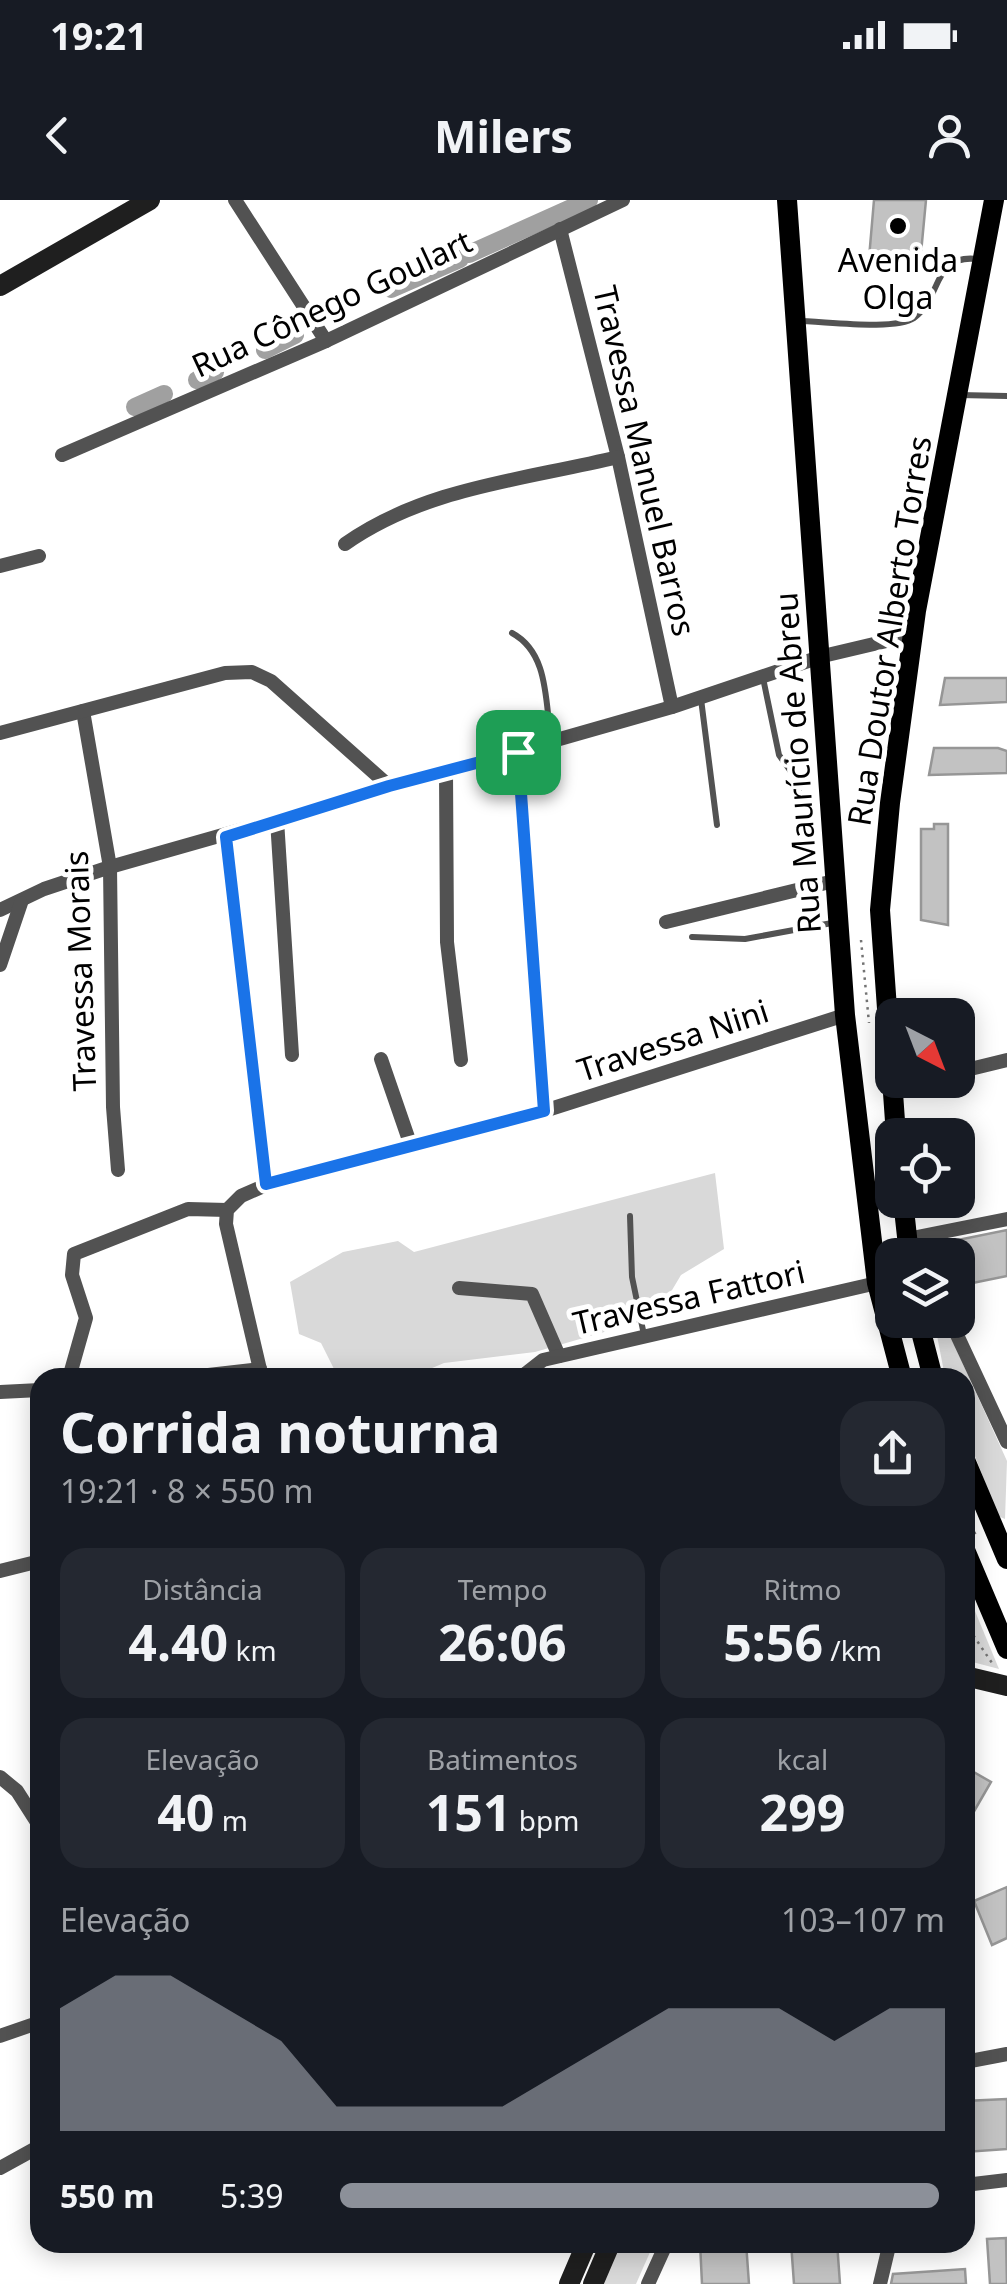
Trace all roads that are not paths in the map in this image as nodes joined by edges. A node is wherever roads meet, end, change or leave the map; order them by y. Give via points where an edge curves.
1 (150, 200) edge
2 (236, 200) edge
3 (623, 200) edge
4 (787, 200) edge
5 (994, 200) edge
6 (560, 229) junction
7 (983, 260) junction
8 (0, 286) edge
9 (796, 321) junction
10 (326, 341) junction
11 (958, 394) junction
12 (1007, 396) edge
13 (62, 455) dead end
14 (618, 457) junction
15 (346, 544) dead end
16 (39, 556) dead end
17 (0, 566) edge
18 (512, 632) dead end
19 (912, 635) junction
20 (823, 656) junction
21 (762, 677) junction
22 (701, 697) junction
23 (672, 707) junction
24 (83, 711) junction
25 (0, 733) edge
26 (551, 740) junction
27 (518, 752) junction
28 (446, 771) junction
29 (389, 786) junction
30 (801, 805) dead end
31 (277, 820) junction
32 (717, 825) dead end
33 (226, 837) junction
34 (110, 867) junction
35 (834, 881) junction
36 (20, 903) junction
37 (0, 910) edge
38 (666, 922) dead end
39 (838, 922) junction
40 (692, 937) dead end
41 (0, 965) edge
42 (885, 998) edge
43 (845, 1015) junction
44 (292, 1056) dead end
45 (381, 1059) dead end
46 (462, 1060) dead end
47 (1007, 1060) edge
48 (975, 1068) edge
49 (544, 1111) junction
50 (410, 1146) junction
51 (118, 1170) dead end
52 (266, 1184) junction
53 (227, 1210) junction
54 (630, 1216) dead end
55 (1007, 1219) edge
56 (940, 1238) edge
57 (875, 1267) edge
58 (875, 1284) edge
59 (459, 1288) dead end
60 (644, 1336) junction
61 (893, 1338) edge
62 (923, 1338) edge
63 (958, 1338) edge
64 (560, 1356) junction
65 (72, 1368) edge
66 (260, 1368) edge
67 (529, 1368) edge
68 (900, 1368) edge
69 (930, 1368) edge
70 (972, 1368) edge
71 (975, 1374) edge
72 (30, 1390) edge
73 (0, 1392) edge
74 (1007, 1442) edge
75 (975, 1484) edge
76 (1007, 1559) edge
77 (30, 1564) edge
78 (0, 1571) edge
79 (975, 1574) edge
80 (1007, 1649) edge
81 (975, 1677) edge
82 (1003, 1679) edge
83 (0, 1777) edge
84 (30, 1811) edge
85 (30, 2026) edge
86 (0, 2036) edge
87 (1007, 2054) edge
88 (975, 2060) edge
89 (30, 2152) edge
90 (0, 2168) edge
91 (1007, 2180) edge
92 (975, 2184) edge
93 (582, 2253) edge
94 (606, 2253) edge
95 (662, 2253) edge
96 (887, 2253) edge
97 (569, 2284) edge
98 (593, 2284) edge
99 (648, 2284) edge
100 (880, 2284) edge

1 - 8 main road
2 - 10 street
3 - 6 street, Rua Cônego Goulart
4 - 9 main road, Rua Maurício de Abreu
5 - 7 main road, Rua Doutor Alberto Torres
6 - 10 street, Rua Cônego Goulart
6 - 14 street, Travessa Manuel Barros
7 - 9 lane via 951,262 923,308 904,322
7 - 11 main road, Rua Doutor Alberto Torres
9 - 20 main road, Rua Maurício de Abreu
10 - 13 street, Rua Cônego Goulart
11 - 12 lane
11 - 19 main road, Rua Doutor Alberto Torres
14 - 15 street via 420,502
14 - 23 street, Travessa Manuel Barros
16 - 17 street
18 - 26 lane via 538,656
19 - 20 street
19 - 42 main road, Rua Doutor Alberto Torres via 880,910
20 - 21 street
20 - 35 main road, Rua Maurício de Abreu
21 - 22 street
21 - 30 lane via 779,756 797,780
22 - 23 street
22 - 32 lane
23 - 26 street
24 - 25 street
24 - 29 street via 252,672 285,692
24 - 34 street, Travessa Morais
26 - 27 street
27 - 28 street
27 - 49 street
28 - 29 street
28 - 46 street via 447,942
29 - 31 street
31 - 33 street
31 - 44 street
33 - 34 street
33 - 52 street
34 - 36 street
34 - 51 street, Travessa Morais
35 - 38 street
35 - 39 main road, Rua Maurício de Abreu
36 - 37 street
36 - 41 street
39 - 40 lane via 745,940
39 - 43 main road, Rua Maurício de Abreu
43 - 49 street, Travessa Nini
43 - 57 main road, Rua Maurício de Abreu
45 - 50 street
47 - 48 street
49 - 50 street, Travessa Nini
50 - 52 street, Travessa Nini
52 - 53 street, Travessa Nini
53 - 65 street via 188,1209 74,1254 72,1275 86,1318
53 - 66 street
54 - 60 lane via 632,1277
55 - 56 street
58 - 60 street, Travessa Fattori
59 - 64 street via 532,1294
60 - 64 street, Travessa Fattori
61 - 68 main road, Rua Maurício de Abreu
62 - 69 main road
63 - 70 street
64 - 67 street, Travessa Fattori
71 - 74 street
72 - 73 street
75 - 76 main road
77 - 78 street
79 - 80 main road
81 - 82 main road
83 - 84 street
85 - 86 street
87 - 88 street
89 - 90 street
91 - 92 street
93 - 97 main road
94 - 98 main road
95 - 99 street
96 - 100 street

